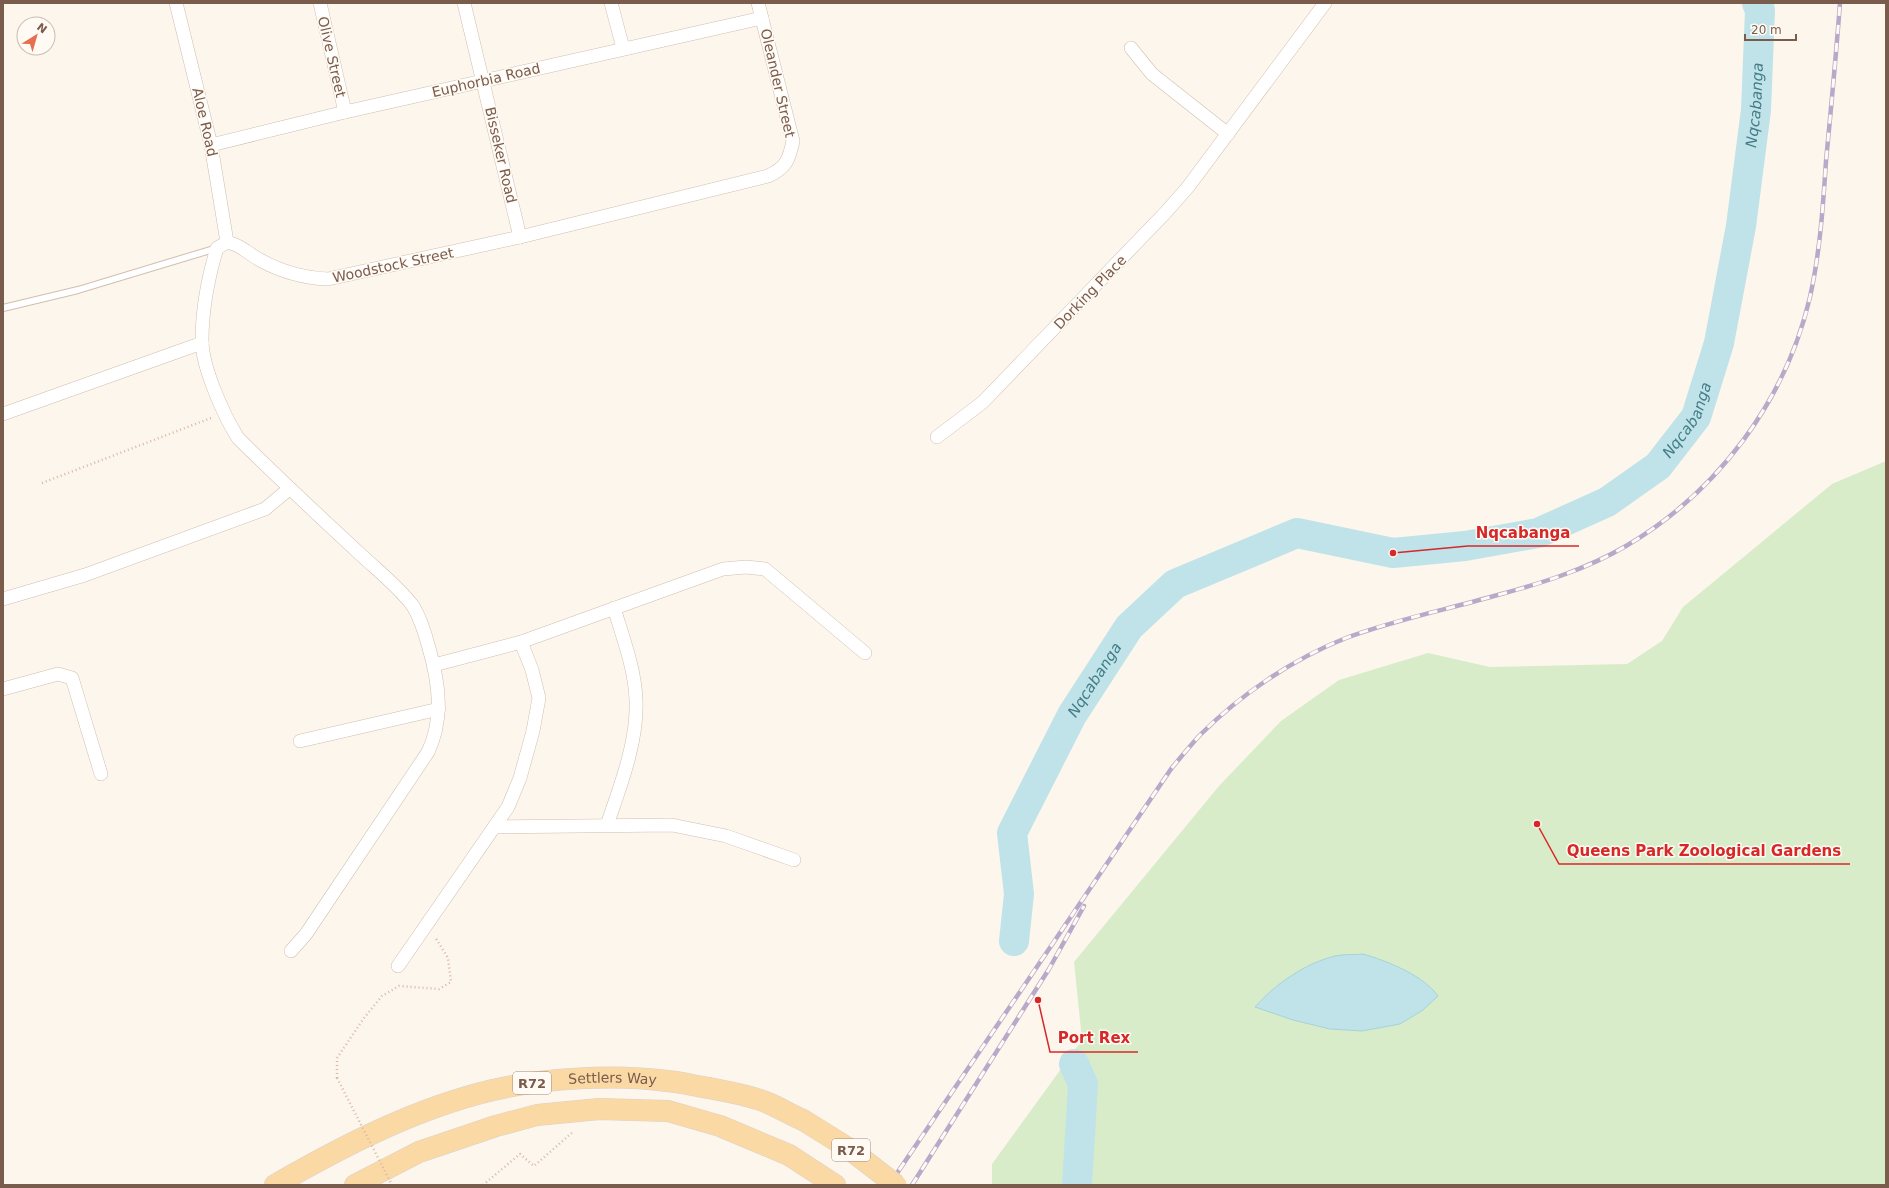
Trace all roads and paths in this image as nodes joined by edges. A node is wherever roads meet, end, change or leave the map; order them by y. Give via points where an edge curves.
1 (176, 3) edge
2 (320, 3) edge
3 (464, 3) edge
4 (611, 3) edge
5 (758, 3) edge
6 (1325, 3) edge
7 (762, 18) junction
8 (623, 48) junction
9 (1131, 48) dead end
10 (483, 80) junction
11 (345, 112) junction
12 (1228, 134) junction
13 (211, 146) junction
14 (768, 176) joint
15 (520, 237) junction
16 (222, 245) junction
17 (3, 308) edge
18 (202, 342) junction
19 (225, 413) junction
20 (3, 414) edge
21 (937, 437) dead end
22 (42, 483) dead end
23 (289, 489) junction
24 (3, 599) edge
25 (614, 608) junction
26 (521, 642) junction
27 (865, 653) dead end
28 (434, 665) junction
29 (3, 689) edge
30 (439, 709) junction
31 (300, 741) dead end
32 (101, 774) dead end
33 (607, 825) junction
34 (494, 827) junction
35 (794, 860) dead end
36 (427, 923) junction
37 (291, 951) dead end
38 (398, 966) dead end
39 (599, 1109) junction
40 (275, 1185) edge
41 (355, 1185) edge
42 (392, 1185) edge
43 (483, 1185) edge
44 (835, 1185) edge
45 (896, 1185) edge

1 - 13 street, Aloe Road
2 - 11 street, Olive Street
3 - 10 street, Bisseker Road
4 - 8 street
5 - 7 street, Oleander Street
6 - 12 street, Dorking Place
7 - 8 street, Euphorbia Road
7 - 14 street, Oleander Street via 793,141 781,170
8 - 10 street, Euphorbia Road
9 - 12 street via 1152,74
10 - 11 street, Euphorbia Road
10 - 15 street, Bisseker Road
11 - 13 street, Euphorbia Road
12 - 21 street, Dorking Place via 1166,212 1031,354 983,402
13 - 16 street, Aloe Road
14 - 15 street, Woodstock Street
15 - 16 street, Woodstock Street via 328,279 315,279 286,272 259,260 233,243
16 - 17 lane via 78,290
16 - 18 street via 209,277
18 - 19 street via 206,363
18 - 20 street
19 - 22 path
19 - 23 street via 238,438
23 - 24 street via 265,509 85,575
23 - 28 street via 408,601 420,619
25 - 26 street
25 - 27 street via 723,569 746,566 765,569
25 - 33 street via 633,669 636,701 633,736
26 - 28 street
26 - 34 street via 539,698 520,778 508,807
28 - 30 street
29 - 32 street via 58,674 72,678
30 - 31 street
30 - 37 street via 433,741 428,752 306,934
33 - 34 street
33 - 35 street via 672,825 726,836
34 - 36 street
36 - 38 street
36 - 42 path, bridge via 448,958 450,982 439,989 399,986 382,996 337,1058 337,1078
39 - 41 main road, Settlers Way / R72 via 537,1115 496,1126 419,1152
39 - 43 path via 534,1166 520,1154
39 - 44 main road, Settlers Way / R72 via 668,1111 720,1126 788,1155
40 - 45 main road, Settlers Way / R72, bridge via 351,1144 409,1118 492,1090 530,1083 623,1078 667,1080 767,1102 803,1120 848,1148

